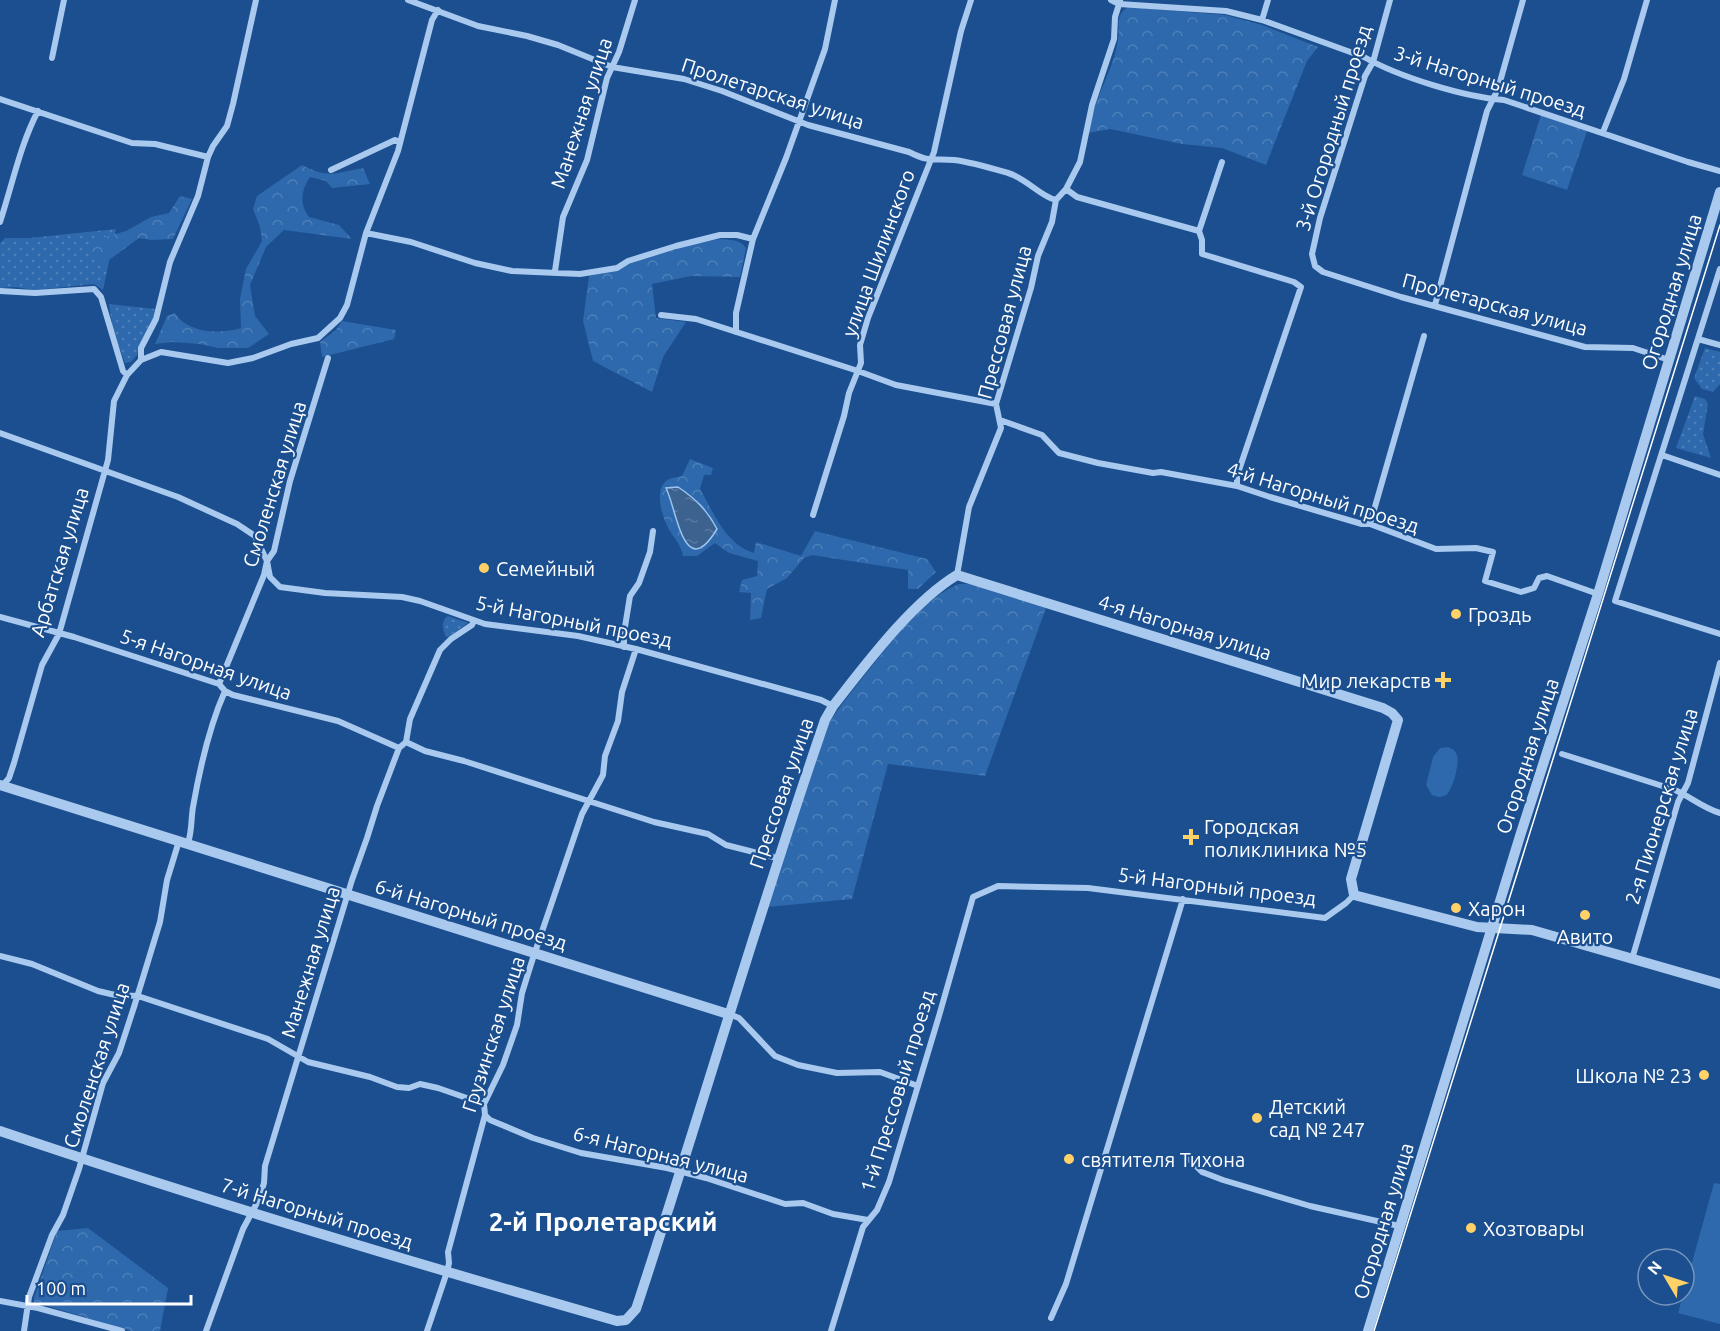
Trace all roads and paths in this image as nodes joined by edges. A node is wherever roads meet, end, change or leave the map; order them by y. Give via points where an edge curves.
1 (64, 0) edge
2 (256, 0) edge
3 (408, 0) edge
4 (634, 0) edge
5 (835, 0) edge
6 (971, 0) edge
7 (1111, 0) edge
8 (1268, 0) edge
9 (1390, 0) edge
10 (1523, 0) edge
11 (1647, 0) edge
12 (1120, 2) edge
13 (430, 3) edge
14 (438, 10) junction
15 (1262, 20) junction
16 (52, 58) dead end
17 (1373, 62) junction
18 (612, 67) junction
19 (0, 99) edge
20 (1492, 99) junction
21 (38, 111) junction
22 (799, 121) junction
23 (1603, 132) junction
24 (400, 142) junction
25 (208, 157) junction
26 (930, 161) junction
27 (1222, 162) dead end
28 (331, 170) dead end
29 (1720, 171) edge
30 (1066, 189) junction
31 (1720, 192) edge
32 (1056, 200) junction
33 (0, 222) edge
34 (1199, 231) junction
35 (366, 233) junction
36 (753, 239) junction
37 (1315, 266) joint
38 (1720, 269) edge
39 (555, 271) junction
40 (0, 291) edge
41 (1435, 305) junction
42 (661, 315) dead end
43 (736, 332) junction
44 (1424, 336) dead end
45 (1698, 339) junction
46 (1720, 345) edge
47 (328, 358) dead end
48 (141, 360) junction
49 (1669, 360) junction
50 (858, 371) junction
51 (127, 375) junction
52 (996, 404) junction
53 (1000, 420) junction
54 (0, 433) edge
55 (1662, 455) junction
56 (104, 470) junction
57 (1720, 475) edge
58 (1237, 486) junction
59 (813, 515) dead end
60 (1370, 524) junction
61 (653, 531) dead end
62 (267, 561) junction
63 (957, 575) junction
64 (1598, 594) junction
65 (0, 617) edge
66 (474, 621) junction
67 (59, 634) junction
68 (1720, 634) edge
69 (624, 647) junction
70 (636, 649) junction
71 (1720, 663) edge
72 (219, 684) junction
73 (225, 691) junction
74 (833, 706) junction
75 (406, 742) junction
76 (399, 748) junction
77 (1562, 754) dead end
78 (1, 787) edge
79 (1682, 794) junction
80 (590, 801) junction
81 (1720, 813) edge
82 (184, 842) junction
83 (777, 858) junction
84 (348, 894) junction
85 (979, 894) joint
86 (1354, 895) junction
87 (1183, 899) junction
88 (1492, 928) junction
89 (536, 953) junction
90 (0, 956) edge
91 (1632, 959) junction
92 (1720, 984) edge
93 (138, 996) junction
94 (728, 1014) junction
95 (298, 1057) junction
96 (918, 1086) junction
97 (484, 1104) junction
98 (485, 1115) junction
99 (0, 1131) edge
100 (1185, 1155) dead end
101 (82, 1159) junction
102 (681, 1172) junction
103 (252, 1212) junction
104 (868, 1220) junction
105 (1399, 1226) junction
106 (447, 1272) junction
107 (0, 1302) edge
108 (28, 1305) junction
109 (1051, 1318) dead end
110 (626, 1326) edge
111 (24, 1331) edge
112 (122, 1331) edge
113 (206, 1331) edge
114 (427, 1331) edge
115 (831, 1331) edge
116 (1368, 1331) edge

1 - 16 street
2 - 25 street via 227,126
3 - 13 street, Пролетарская улица
4 - 18 street, Манежная улица
5 - 22 street via 825,49
6 - 26 street, улица Шилинского
7 - 12 street, 3-й Нагорный проезд
8 - 15 street
9 - 17 street, 3-й Огородный проезд
10 - 20 street
11 - 23 street via 1624,79
12 - 15 street, 3-й Нагорный проезд via 1227,11
12 - 30 street, Прессовая улица via 1114,39 1092,105 1080,162
13 - 14 street, Пролетарская улица
14 - 18 street, Пролетарская улица via 478,26 558,45
14 - 24 street
15 - 17 street, 3-й Нагорный проезд
17 - 20 street, 3-й Нагорный проезд via 1440,87
17 - 37 street, 3-й Огородный проезд via 1365,76 1320,218 1312,254
18 - 22 street, Пролетарская улица via 684,79
18 - 39 street, Манежная улица via 587,160 562,217
19 - 21 street
20 - 23 street, 3-й Нагорный проезд
20 - 41 street
21 - 25 street via 132,143 155,144
21 - 33 street via 22,147
22 - 26 street, Пролетарская улица
22 - 36 street
23 - 29 street, 3-й Нагорный проезд
24 - 28 street via 394,140
24 - 35 street
25 - 48 street via 198,196 170,261 156,319 141,348
26 - 32 street, Пролетарская улица via 955,160 1011,174
26 - 50 street, улица Шилинского via 868,318
27 - 34 street
30 - 32 street, Прессовая улица
30 - 34 street via 1077,197
31 - 49 street, Огородная улица
32 - 52 street, Прессовая улица
34 - 58 street via 1202,254 1301,287 1237,476
35 - 39 street via 512,271
35 - 48 street via 347,305 340,318 318,338 228,363 161,352
36 - 39 street via 720,235 628,261 617,268 580,274
36 - 43 street via 736,313
37 - 41 street, Пролетарская улица via 1323,272
38 - 45 street
40 - 51 street via 94,289 101,297
41 - 49 street, Пролетарская улица via 1585,346 1633,348
42 - 43 street via 696,319
43 - 50 street
44 - 60 street
45 - 46 street
45 - 55 street
47 - 62 street, Смоленская улица via 290,481 274,551
48 - 51 street
49 - 64 street, Огородная улица
50 - 52 street via 896,386
50 - 59 street, улица Шилинского
51 - 56 street, Арбатская улица via 114,401
52 - 53 street, Прессовая улица
53 - 58 street, 4-й Нагорный проезд via 1042,435 1059,453
53 - 63 street, Прессовая улица via 1001,428 969,507
54 - 56 street, 5-й Нагорный проезд
55 - 57 street
55 - 68 street via 1615,601
56 - 62 street, 5-й Нагорный проезд via 237,524 255,536
56 - 67 street, Арбатская улица
58 - 60 street, 4-й Нагорный проезд
60 - 64 street, 4-й Нагорный проезд via 1436,549 1476,548 1493,552 1485,582 1521,592 1534,588 1539,578 1547,576
61 - 69 street via 650,552 630,596
62 - 66 street, 5-й Нагорный проезд via 270,577 280,587 402,597
62 - 72 street, Смоленская улица
63 - 74 street, Прессовая улица via 907,617
63 - 86 street, 4-я Нагорная улица via 1392,713 1398,720 1351,879
64 - 88 street, Огородная улица
65 - 67 street, 5-я Нагорная улица
66 - 69 street, 5-й Нагорный проезд
66 - 75 street via 440,650 410,719
67 - 72 street, 5-я Нагорная улица
67 - 78 street, Арбатская улица via 42,665 9,778
69 - 70 street, 5-й Нагорный проезд
70 - 74 street, 5-й Нагорный проезд
70 - 80 street, Грузинская улица via 603,775
71 - 79 street, 2-я Пионерская улица
72 - 73 street, 5-я Нагорная улица
73 - 76 street, 5-я Нагорная улица via 338,721
73 - 82 street, Смоленская улица via 211,727 192,809 191,835
74 - 83 street, Прессовая улица
75 - 76 street, Манежная улица
75 - 80 street via 425,752
76 - 84 street, Манежная улица
77 - 79 street
78 - 82 street, 6-й Нагорный проезд
79 - 81 street
79 - 91 street, 2-я Пионерская улица
80 - 83 street via 708,834 726,846
80 - 89 street, Грузинская улица via 582,814
82 - 84 street, 6-й Нагорный проезд
82 - 93 street, Смоленская улица via 167,880 160,922
83 - 94 street, Прессовая улица
84 - 89 street, 6-й Нагорный проезд
84 - 95 street, Манежная улица
85 - 87 street, 5-й Нагорный проезд via 998,886 1089,888
85 - 96 street, 1-й Прессовый проезд via 973,897 969,908
86 - 87 street, 5-й Нагорный проезд via 1324,918
86 - 88 street
87 - 109 street via 1066,1284
88 - 91 street via 1532,930
88 - 105 street, Огородная улица
89 - 94 street, 6-й Нагорный проезд
89 - 97 street, Грузинская улица via 522,993 517,1025
90 - 93 street via 32,964 98,991
91 - 92 street
93 - 95 street via 268,1039
93 - 101 street, Смоленская улица via 119,1053 103,1083
94 - 96 street, 6-й Нагорный проезд via 739,1018 774,1056 837,1072 880,1072
94 - 102 street, Прессовая улица
95 - 97 street via 397,1087 420,1084
95 - 103 street, Манежная улица via 265,1166 264,1183
96 - 104 street, 1-й Прессовый проезд via 889,1182
97 - 98 street, Грузинская улица
98 - 102 street, 6-я Нагорная улица via 533,1138 581,1153
98 - 106 street, Грузинская улица via 448,1252
99 - 101 street, 7-й Нагорный проезд
100 - 105 street via 1202,1172 1223,1180 1310,1206
101 - 103 street, 7-й Нагорный проезд
101 - 108 street, Смоленская улица
102 - 104 street, 6-я Нагорная улица via 785,1204 802,1203
102 - 110 street, Прессовая улица via 636,1309
103 - 106 street, 7-й Нагорный проезд
103 - 113 street, Манежная улица
104 - 115 street, 1-й Прессовый проезд
105 - 116 street, Огородная улица
106 - 110 street, 7-й Нагорный проезд
106 - 114 street, Грузинская улица
107 - 108 street
108 - 111 street, Смоленская улица
108 - 112 street

